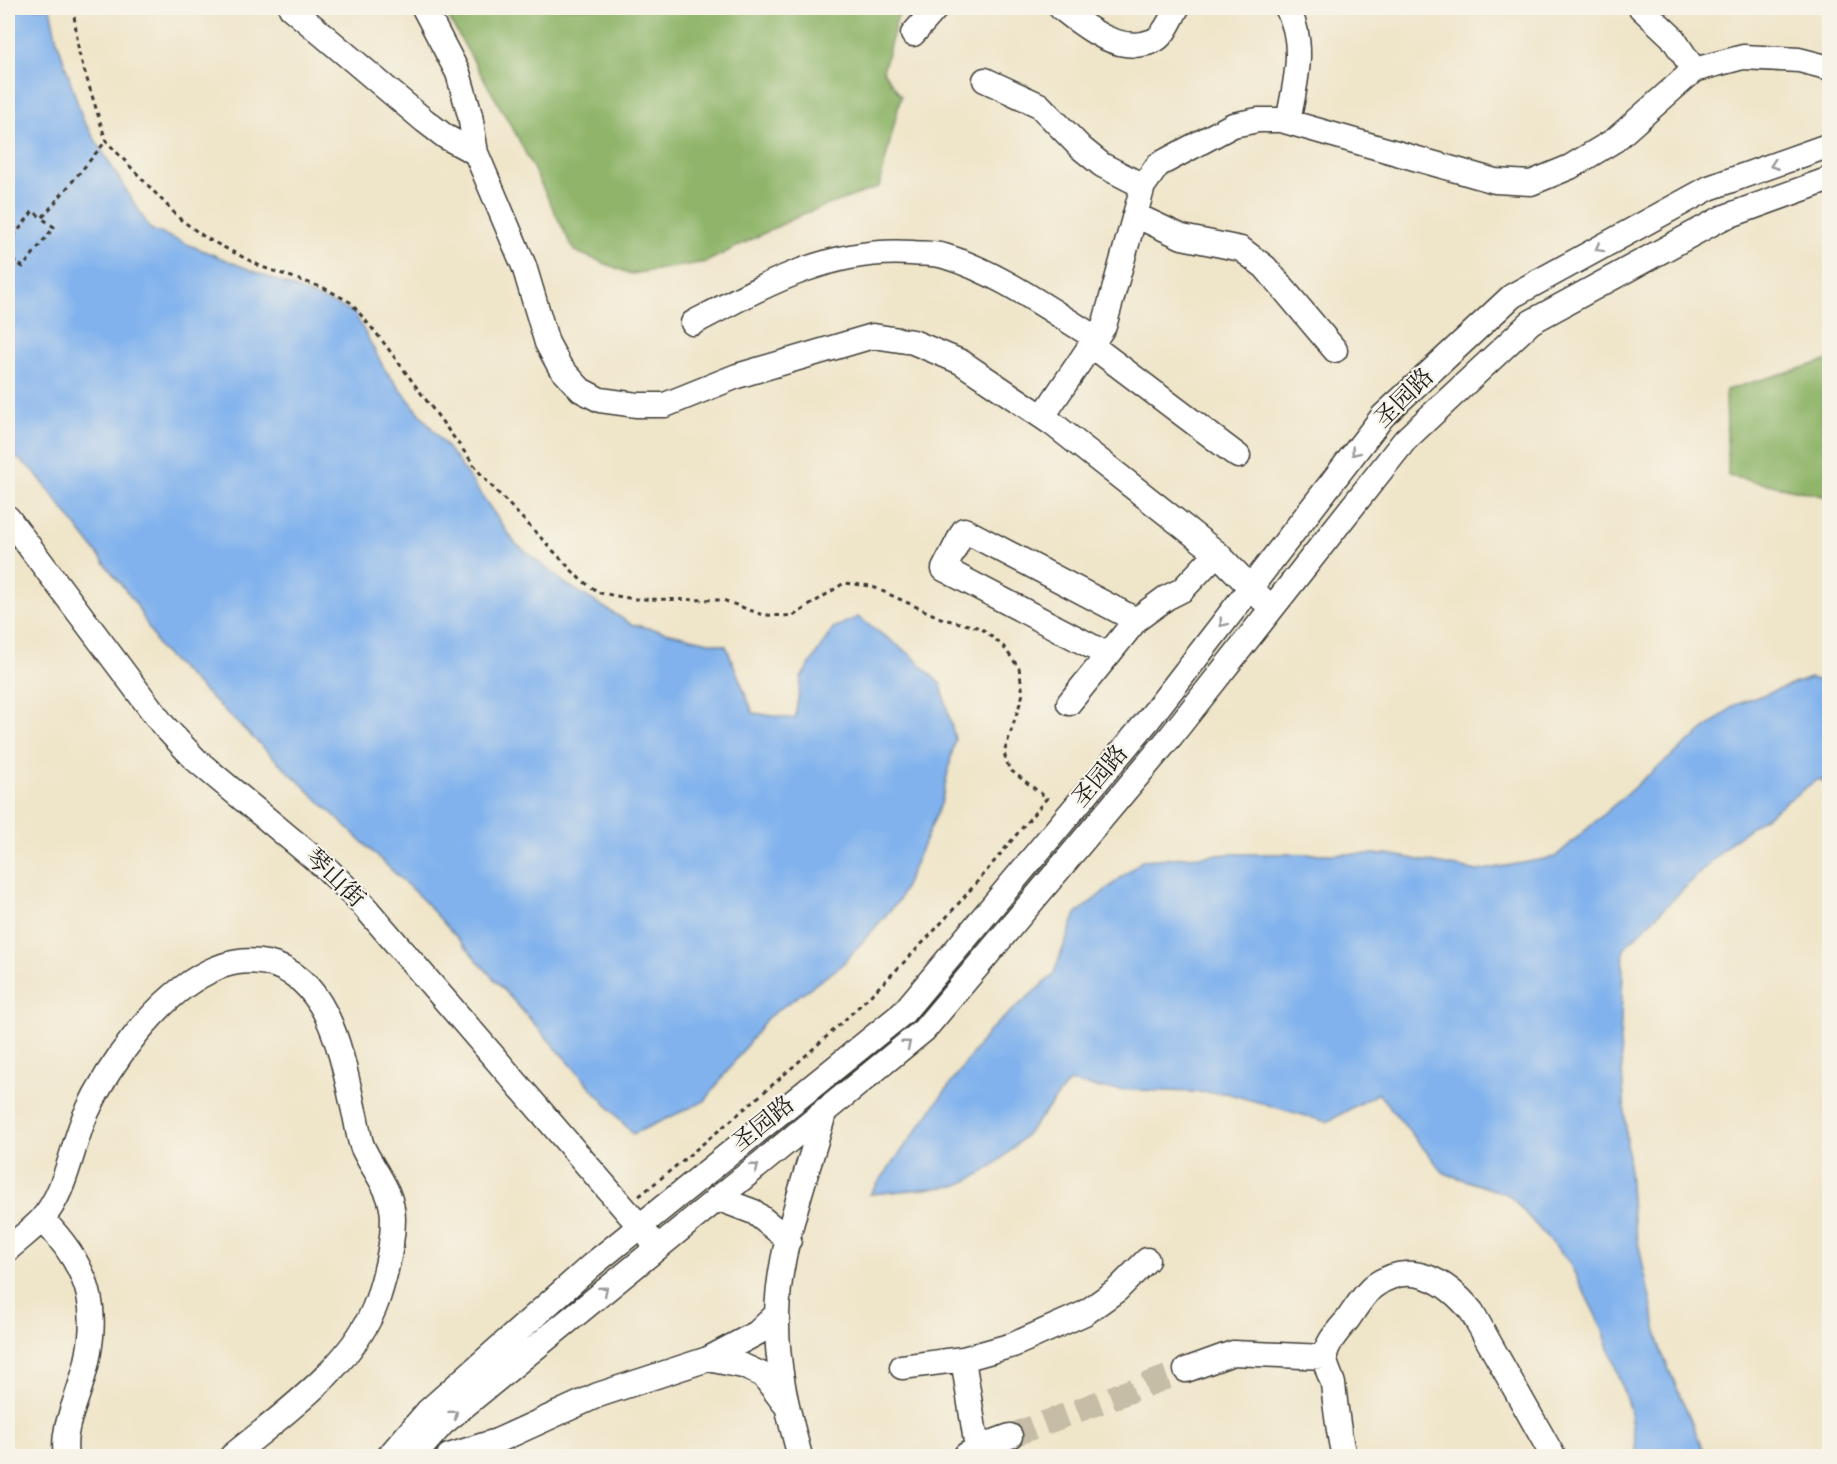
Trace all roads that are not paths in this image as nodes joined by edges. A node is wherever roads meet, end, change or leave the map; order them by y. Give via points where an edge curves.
1 (291, 8) edge
2 (424, 8) edge
3 (936, 8) edge
4 (1060, 8) edge
5 (1177, 8) edge
6 (1287, 8) edge
7 (1641, 8) edge
8 (913, 34) dead end
9 (1830, 68) edge
10 (1694, 70) junction
11 (985, 80) dead end
12 (1288, 122) junction
13 (1830, 145) edge
14 (476, 153) junction
15 (1830, 178) edge
16 (1143, 186) junction
17 (1135, 215) junction
18 (693, 323) dead end
19 (1094, 342) junction
20 (1335, 350) dead end
21 (1043, 416) junction
22 (1238, 456) dead end
23 (8, 518) edge
24 (1217, 553) junction
25 (1250, 588) junction
26 (1272, 608) junction
27 (1136, 620) junction
28 (1108, 655) junction
29 (1069, 703) dead end
30 (825, 1110) junction
31 (717, 1198) junction
32 (42, 1218) junction
33 (631, 1218) junction
34 (789, 1240) junction
35 (657, 1246) junction
36 (8, 1249) edge
37 (1147, 1260) dead end
38 (777, 1314) junction
39 (1325, 1357) junction
40 (708, 1359) junction
41 (963, 1359) junction
42 (902, 1367) dead end
43 (1186, 1370) tunnel mouth
44 (786, 1405) junction
45 (1010, 1436) tunnel mouth
46 (970, 1452) edge
47 (66, 1456) edge
48 (232, 1456) edge
49 (389, 1456) edge
50 (414, 1456) edge
51 (449, 1456) edge
52 (800, 1456) edge
53 (1344, 1456) edge
54 (1553, 1456) edge

1 - 14 street via 425,121
2 - 14 street via 458,73
3 - 8 street
4 - 5 street via 1114,42 1134,44 1154,40
6 - 12 street via 1297,37 1299,62
7 - 10 street via 1672,37
9 - 10 street via 1799,60 1743,57
10 - 12 street via 1615,140 1570,167 1532,183 1495,181
11 - 16 street via 1039,105 1102,165
12 - 16 street via 1258,120 1233,125 1158,165
13 -> 25 street, 圣园路 via 1709,188 1512,296 1383,416
14 - 21 street via 524,266 548,343 561,367 581,390 600,400 666,405 737,376 873,336 913,342 961,362
15 - 26 street, 圣园路 via 1722,218 1531,322 1406,440
16 - 17 street
17 - 19 street via 1112,304
17 - 20 street via 1182,237 1241,249 1266,267
18 - 19 street via 779,278 827,261 884,251 942,256 993,277
19 - 21 street
19 - 22 street
21 - 24 street
23 - 33 street, 琴山街 via 163,725 196,760 357,898
24 - 25 street
24 - 27 street via 1182,590
25 - 26 street
25 -> 33 street, 圣园路 via 1149,719 903,1012
30 -> 26 street, 圣园路 via 924,1030 1172,736
27 - 28 street
27 - 28 street via 964,530 944,569
28 - 29 street
31 -> 30 street, 圣园路
30 - 34 street
31 - 34 street via 754,1212
31 - 35 street, 圣园路
32 - 36 street
32 - 47 street via 79,1264 91,1300 90,1345 65,1435
32 - 48 street via 53,1202 85,1116 107,1075 159,1009 182,989 231,962 256,961 294,974 310,990 334,1033 362,1145 392,1198 390,1253 377,1300 358,1339 305,1396
33 - 35 street, 琴山街
33 - 49 street, 圣园路 via 592,1265 428,1411
34 - 38 street
50 -> 35 street, 圣园路 via 442,1424
37 - 41 street via 1117,1290 1085,1313 1013,1345
38 - 40 street via 757,1333
38 - 44 street
39 - 43 street via 1233,1353
39 - 53 street
39 - 54 street via 1331,1339 1372,1287 1394,1275 1414,1274 1436,1280 1455,1292 1472,1312
40 - 44 street via 742,1366 763,1376
40 - 51 street via 598,1395 497,1441
41 - 42 street
41 - 46 street
44 - 52 street
45 - 46 street

